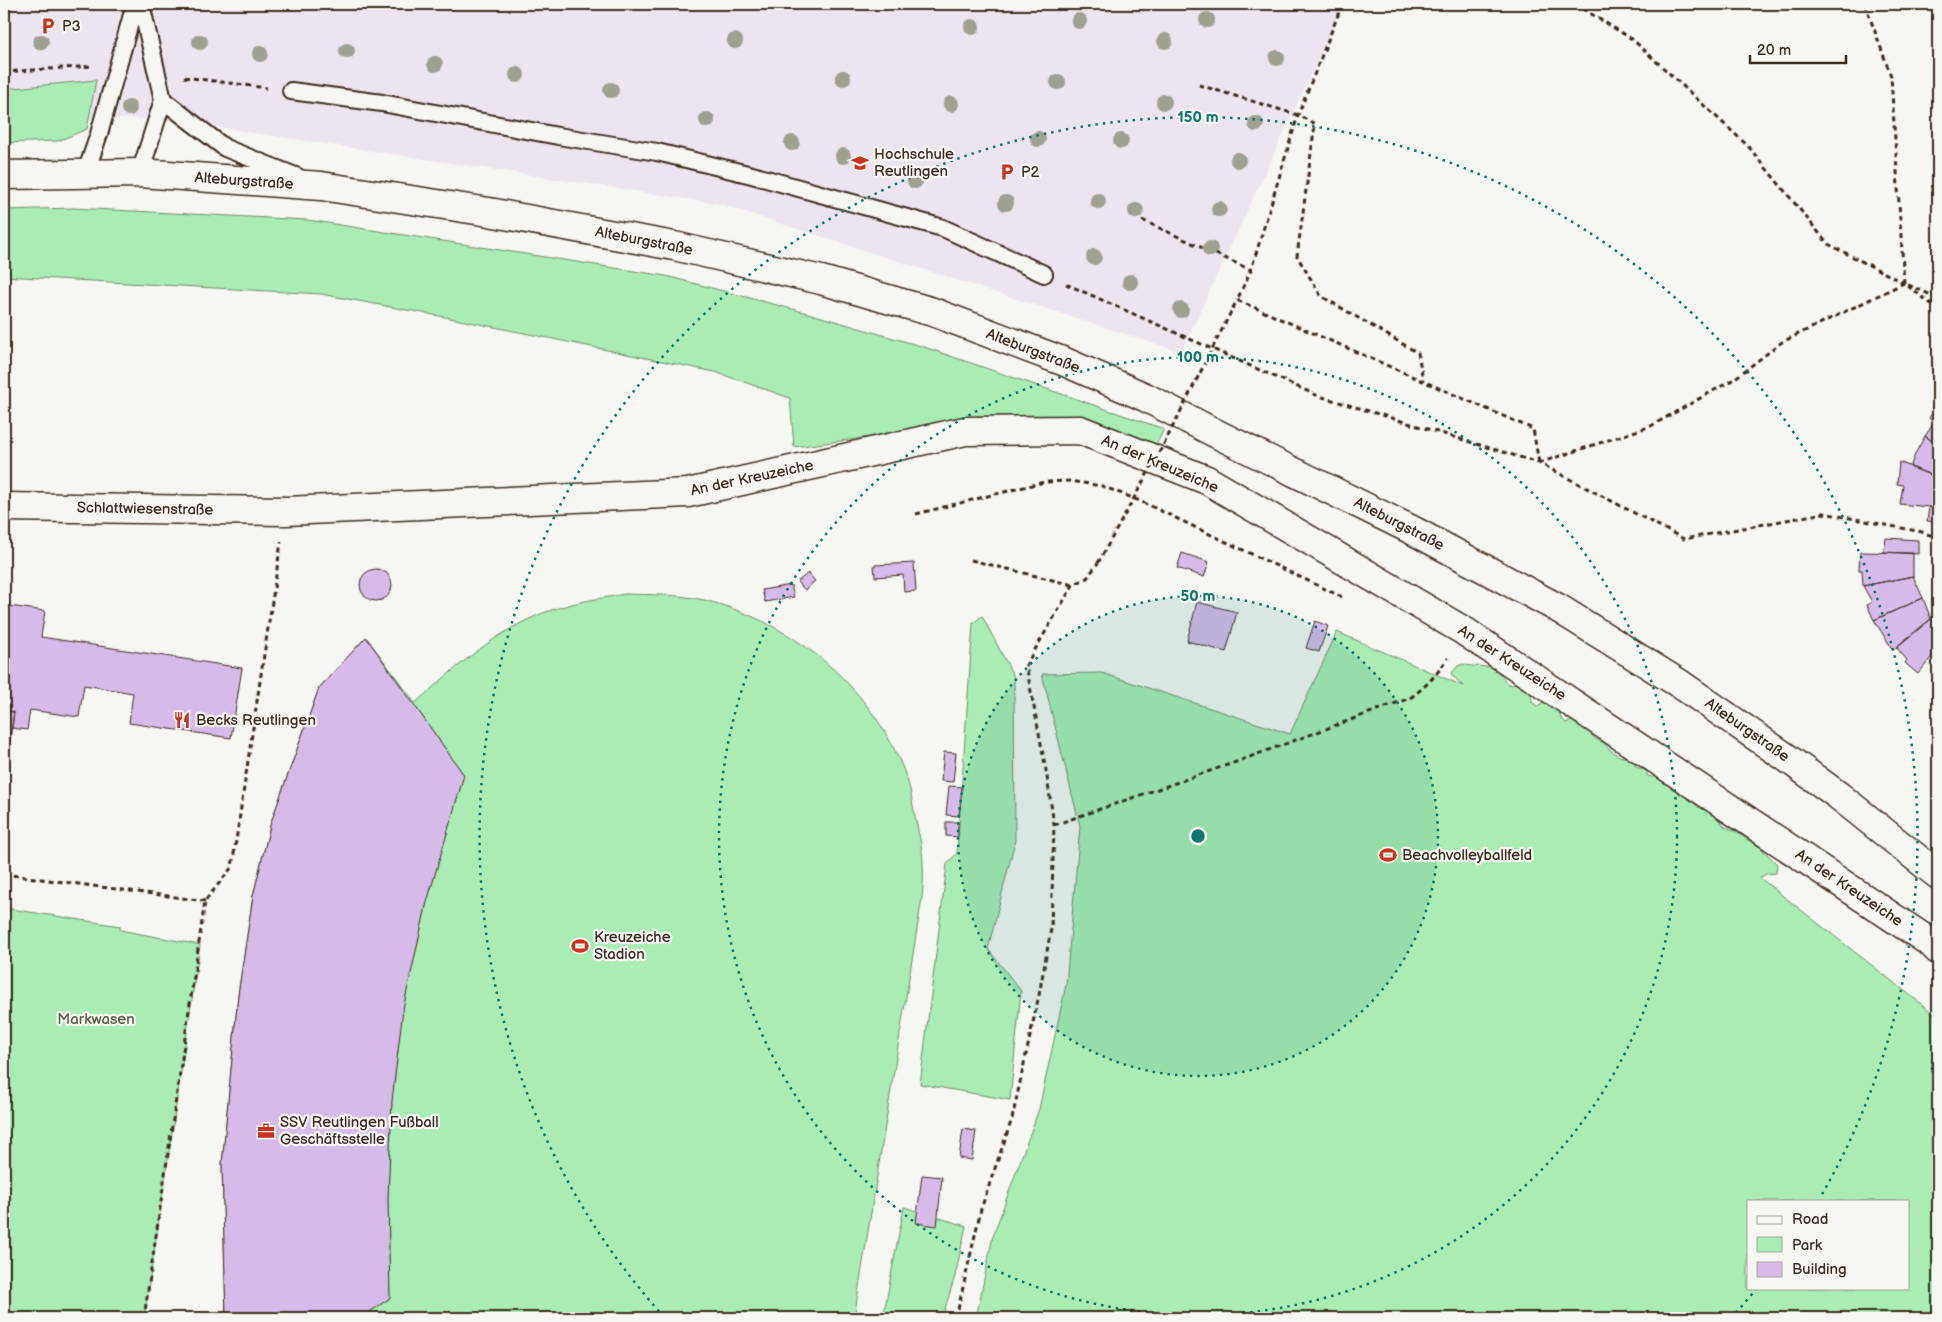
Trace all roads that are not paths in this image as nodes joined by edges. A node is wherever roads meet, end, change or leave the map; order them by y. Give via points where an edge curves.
1 (135, 4) edge
2 (141, 4) edge
3 (291, 91) dead end
4 (163, 100) junction
5 (86, 172) junction
6 (140, 173) junction
7 (4, 175) edge
8 (321, 186) junction
9 (1044, 274) road end
10 (4, 507) edge
11 (286, 511) joint
12 (1938, 875) edge
13 (1938, 950) edge

1 - 5 lane via 100,134
2 - 4 lane
3 - 9 lane via 382,103 666,154 943,228
4 - 6 lane
4 - 8 lane via 225,148
5 - 6 main road, Alteburgstraße
5 - 7 main road, Alteburgstraße
6 - 8 main road, Alteburgstraße
8 - 12 main road, Alteburgstraße via 489,212 674,246 821,280 933,312 1145,396 1414,531 1558,608 1680,684 1787,758
10 - 11 main road, Schlattwiesenstraße
11 - 13 main road, An der Kreuzeiche via 688,492 964,431 1080,430 1207,480 1464,631

